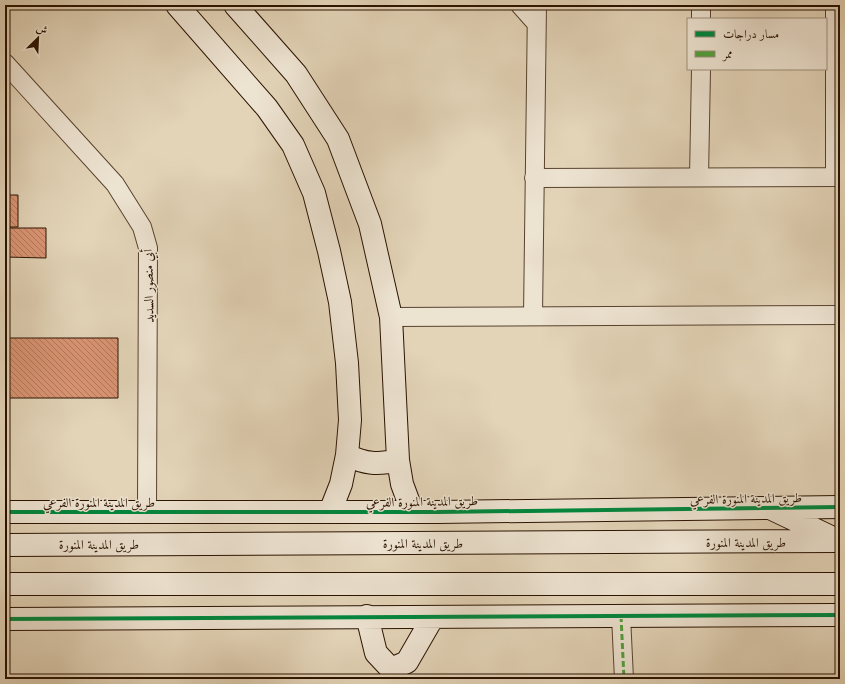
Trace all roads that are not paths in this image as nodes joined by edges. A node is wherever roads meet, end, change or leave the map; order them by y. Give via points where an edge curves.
1 (177, 5) edge
2 (235, 5) edge
3 (520, 5) edge
4 (537, 5) edge
5 (701, 5) edge
6 (835, 5) edge
7 (701, 18) edge
8 (536, 23) junction
9 (5, 63) edge
10 (701, 70) edge
11 (699, 177) junction
12 (837, 177) edge
13 (534, 178) junction
14 (840, 315) edge
15 (533, 316) junction
16 (391, 317) junction
17 (347, 455) junction
18 (398, 460) junction
19 (840, 506) edge
20 (768, 507) junction
21 (412, 511) junction
22 (5, 512) edge
23 (147, 512) junction
24 (280, 512) junction
25 (330, 512) junction
26 (438, 512) junction
27 (840, 541) edge
28 (473, 543) junction
29 (207, 544) junction
30 (5, 545) edge
31 (5, 584) edge
32 (840, 584) edge
33 (840, 588) edge
34 (773, 615) junction
35 (840, 615) edge
36 (367, 616) junction
37 (621, 616) junction
38 (433, 617) junction
39 (5, 619) edge
40 (390, 674) edge
41 (624, 679) edge

1 - 17 street via 267,108 292,145 314,193 340,302 350,420
2 - 16 street via 296,74 338,139 370,224
3 - 8 street
4 - 8 street
5 - 7 street
6 - 12 street
8 - 13 street
9 - 23 street, أبي منصور السديد via 115,184 142,227 148,248
10 - 11 street
11 - 12 street
11 - 13 street
13 - 15 street
14 - 15 street
15 - 16 street
16 - 18 street
17 - 18 street via 360,462 377,464
17 - 25 street via 341,484
18 - 21 street via 402,484
19 - 20 street, طريق المدينة المنورة الفرعي
20 - 26 street, طريق المدينة المنورة الفرعي
20 - 27 street
21 - 25 street, طريق المدينة المنورة الفرعي
21 - 26 street, طريق المدينة المنورة الفرعي
22 - 23 street, طريق المدينة المنورة الفرعي
23 - 24 street, طريق المدينة المنورة الفرعي
24 - 25 street, طريق المدينة المنورة الفرعي
24 - 29 street
26 - 28 street
27 - 28 street, طريق المدينة المنورة
28 - 29 street, طريق المدينة المنورة
29 - 30 street, طريق المدينة المنورة
31 - 32 street
33 - 34 street
34 - 35 street
34 - 37 street
36 - 38 street
36 - 39 street
36 - 40 street via 376,653
37 - 38 street
37 - 41 street
38 - 40 street via 407,662

